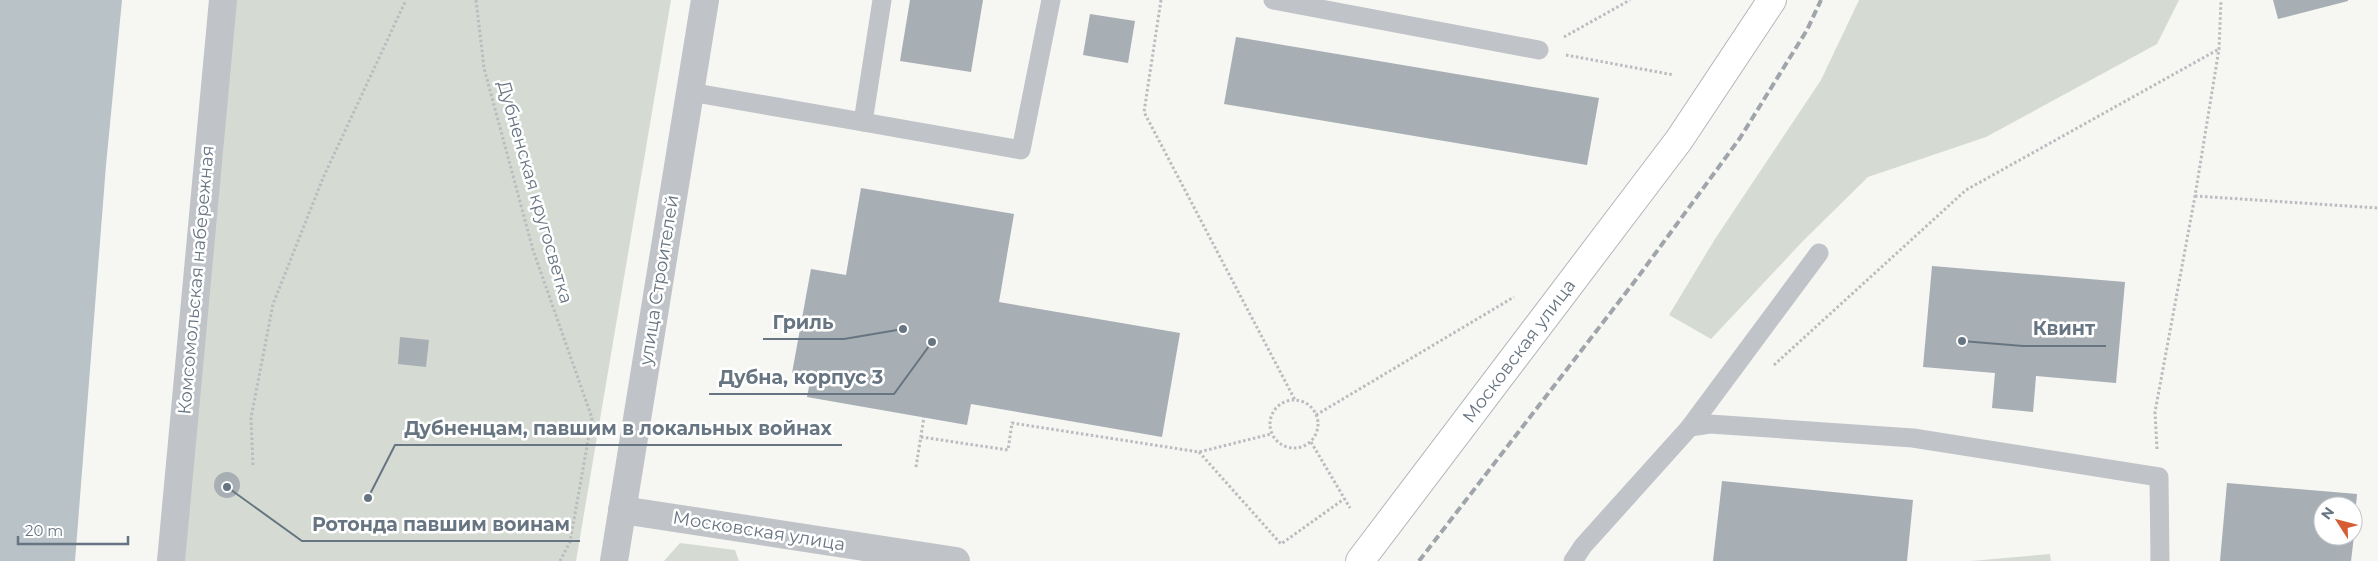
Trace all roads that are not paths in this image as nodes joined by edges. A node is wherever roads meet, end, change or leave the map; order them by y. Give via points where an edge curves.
1 (223, 0) edge
2 (705, 0) edge
3 (882, 0) edge
4 (1051, 0) edge
5 (1275, 0) edge
6 (1772, 0) edge
7 (1539, 50) road end
8 (690, 92) junction
9 (863, 122) junction
10 (1819, 253) dead end
11 (1690, 427) junction
12 (622, 510) junction
13 (171, 561) edge
14 (614, 561) edge
15 (956, 561) edge
16 (1360, 561) edge
17 (1573, 561) edge
18 (2160, 561) edge

1 - 13 street, Комсомольская набережная
2 - 8 street, улица Строителей
3 - 9 lane
4 - 9 lane via 1021,150
5 - 7 lane
6 - 16 main road, Московская улица via 1679,140
8 - 9 lane
8 - 12 street, улица Строителей
10 - 11 lane
11 - 17 lane
11 - 18 lane via 1710,424 1914,438 2159,477
12 - 14 street, улица Строителей
12 - 15 street, Московская улица

